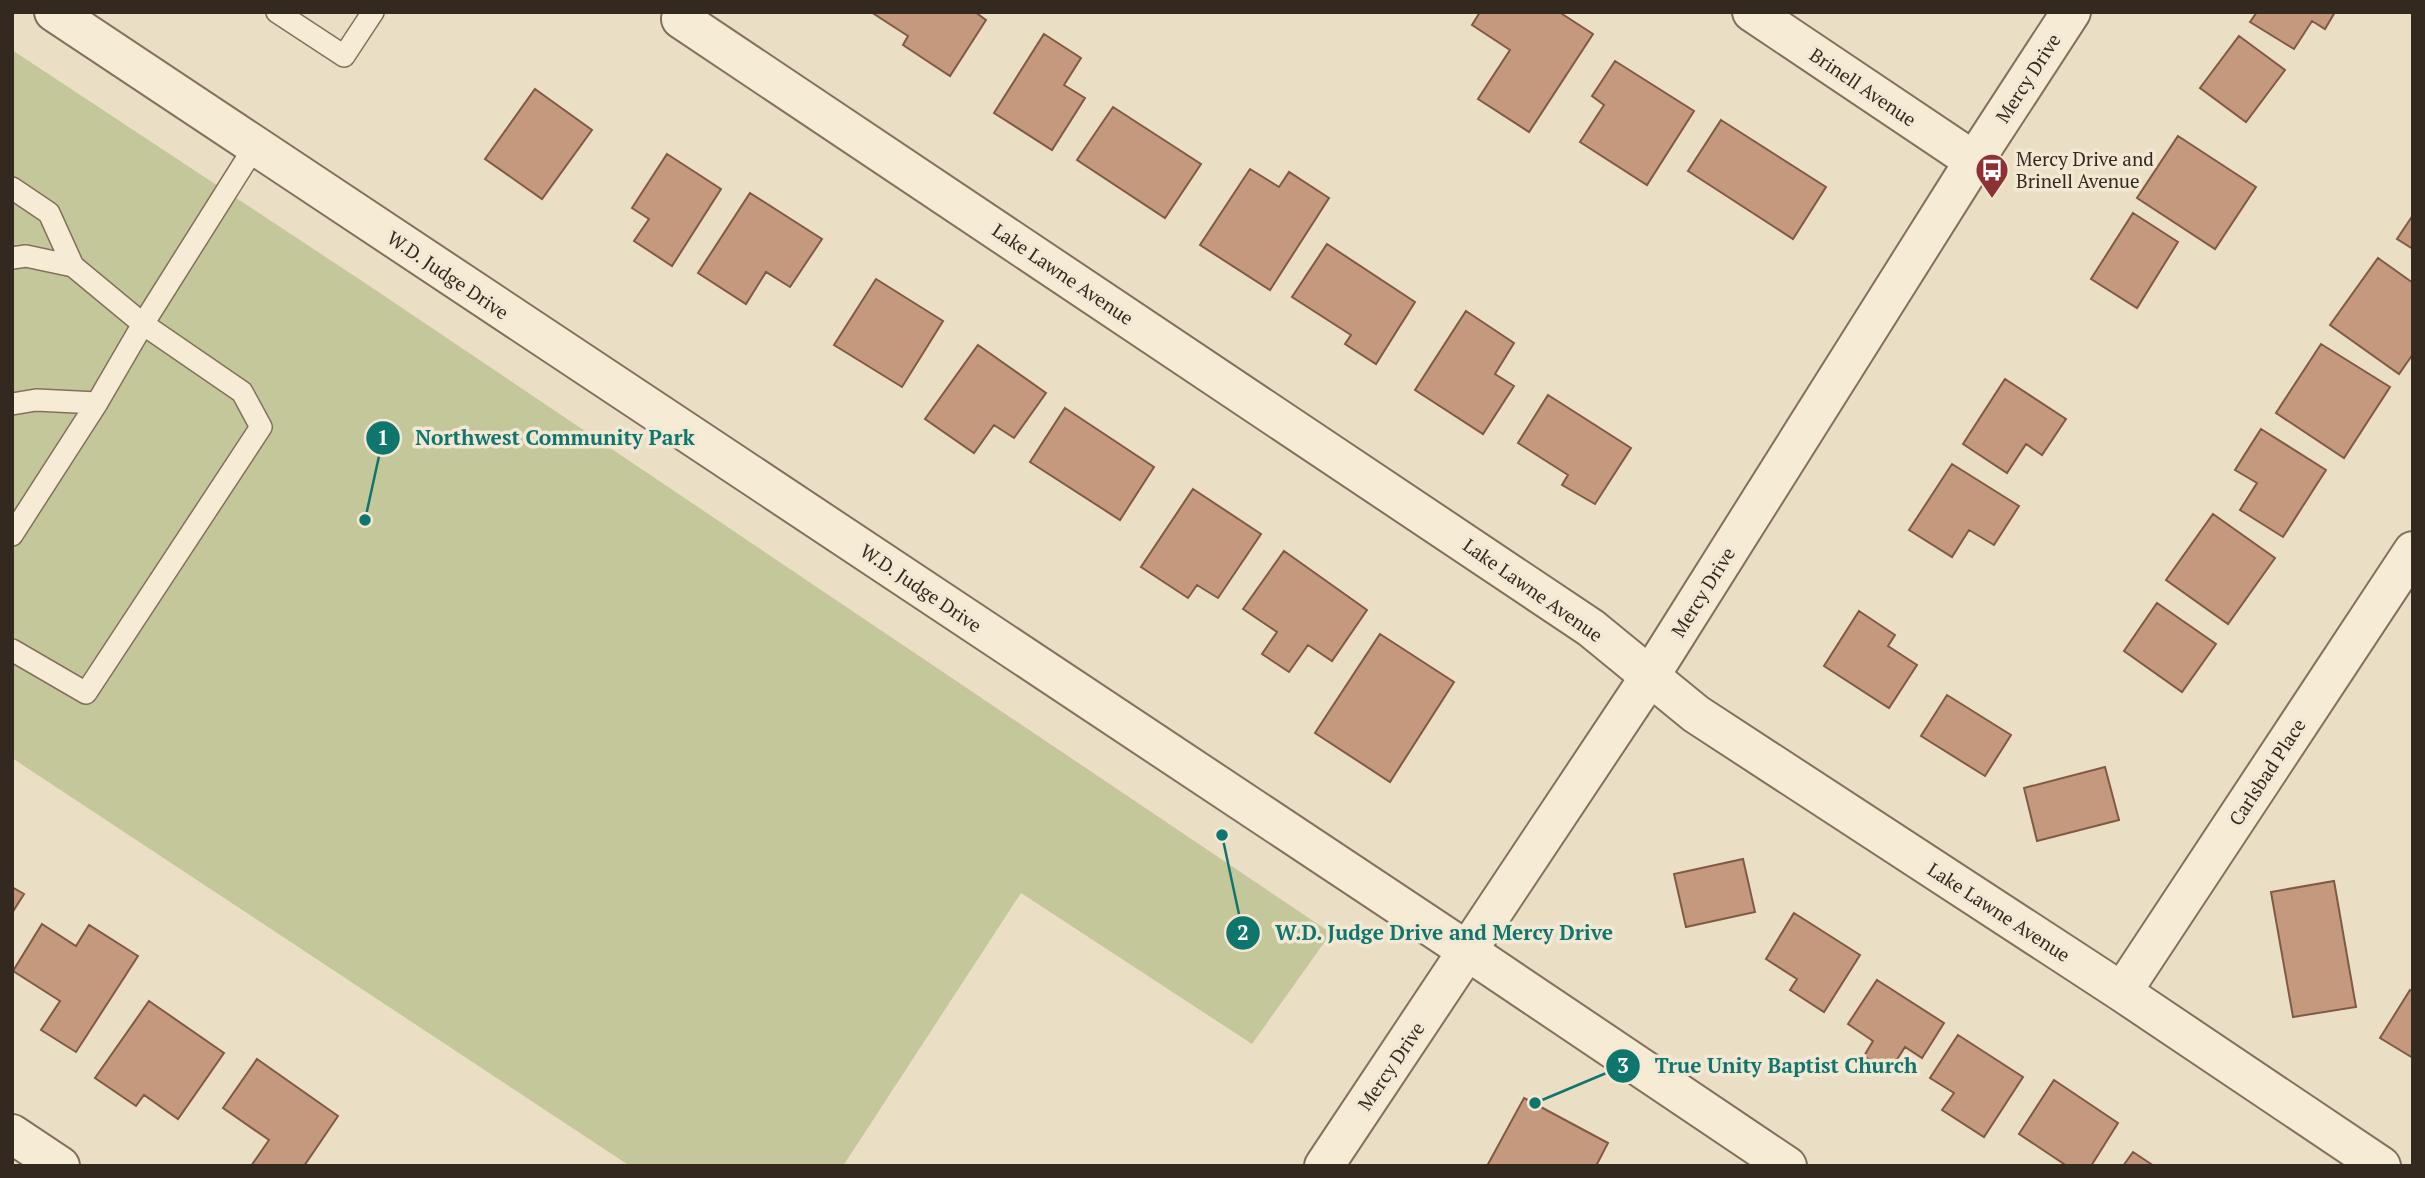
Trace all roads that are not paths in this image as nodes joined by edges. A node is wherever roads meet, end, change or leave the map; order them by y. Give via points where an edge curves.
1 (54, 12) edge
2 (277, 12) edge
3 (373, 12) edge
4 (1752, 12) edge
5 (2071, 12) edge
6 (681, 19) dead end
7 (255, 146) junction
8 (1973, 161) junction
9 (12, 188) edge
10 (12, 258) edge
11 (73, 266) junction
12 (143, 324) junction
13 (97, 402) junction
14 (12, 404) edge
15 (12, 535) edge
16 (2413, 551) edge
17 (12, 650) edge
18 (1650, 676) junction
19 (1466, 950) junction
20 (2122, 992) junction
21 (12, 1134) edge
22 (60, 1166) edge
23 (1324, 1166) edge
24 (1787, 1166) edge
25 (2381, 1166) edge

1 - 7 street, W.D. Judge Drive
2 - 3 lane via 344,56
4 - 8 street, Brinell Avenue
5 - 8 street, Mercy Drive
6 - 18 street, Lake Lawne Avenue via 1591,628
7 - 12 lane
7 - 19 street, W.D. Judge Drive
8 - 18 street, Mercy Drive
9 - 11 lane via 49,213
10 - 11 lane via 26,256
11 - 12 lane
12 - 13 lane
12 - 17 lane via 243,392 261,427 86,693
13 - 14 lane
13 - 15 lane
16 - 20 street, Carlsbad Place
18 - 19 street, Mercy Drive
18 - 20 street, Lake Lawne Avenue via 1696,714
19 - 23 street, Mercy Drive
19 - 24 street, W.D. Judge Drive
20 - 25 street, Lake Lawne Avenue
21 - 22 street

